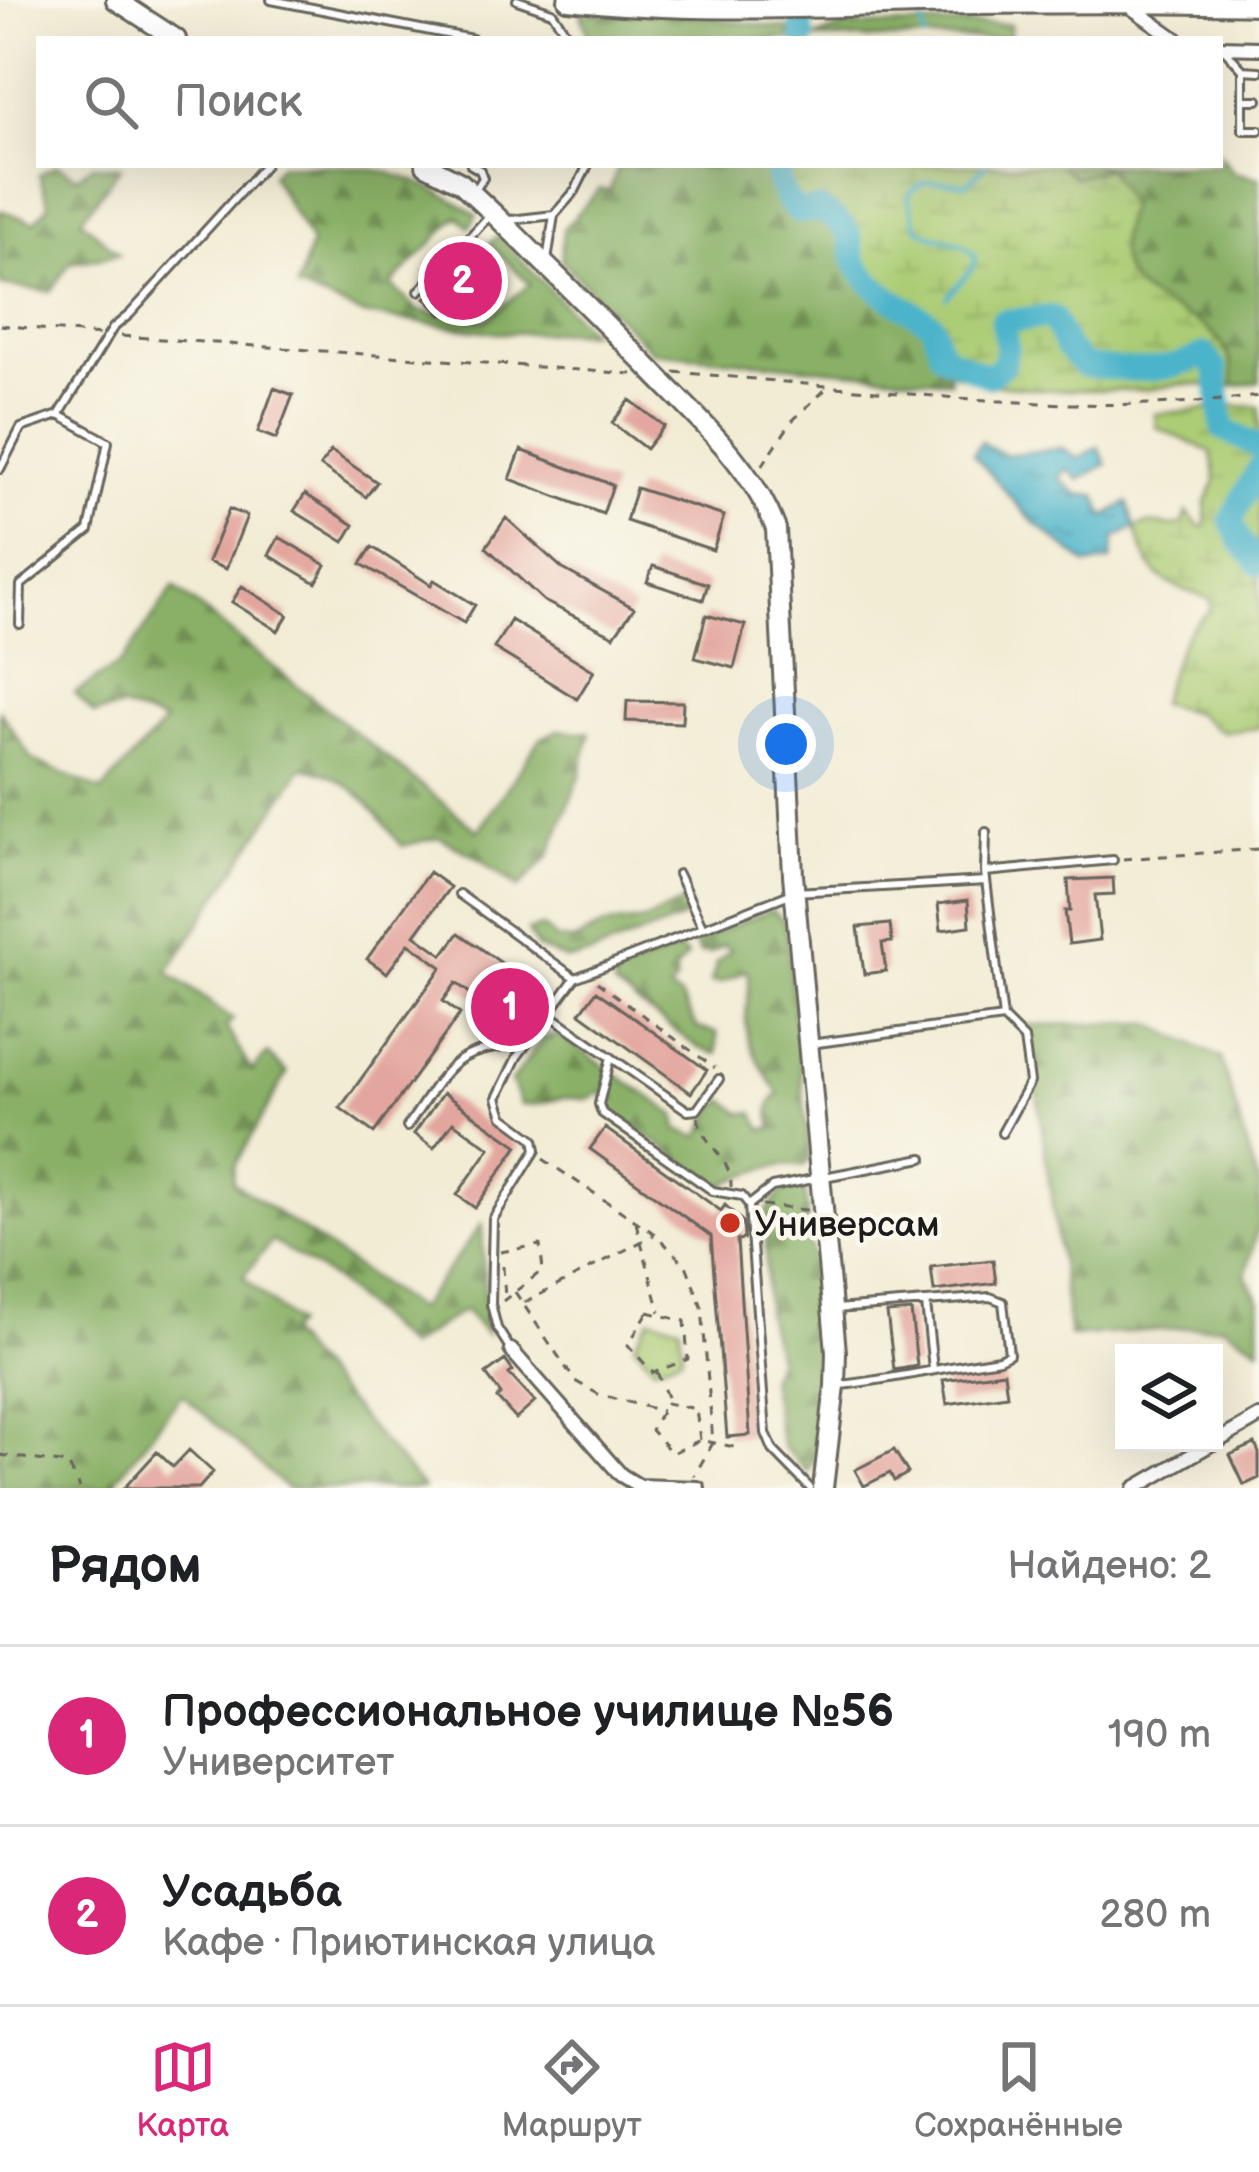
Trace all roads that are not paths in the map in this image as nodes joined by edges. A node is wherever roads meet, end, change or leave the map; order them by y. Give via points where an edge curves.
1 (271, 0) edge
2 (517, 0) edge
3 (568, 0) edge
4 (119, 1) edge
5 (1124, 2) edge
6 (1259, 4) edge
7 (402, 25) junction
8 (172, 36) edge
9 (396, 36) edge
10 (457, 36) edge
11 (568, 36) edge
12 (1172, 36) edge
13 (1223, 47) edge
14 (1223, 48) edge
15 (1259, 48) edge
16 (1244, 70) junction
17 (1259, 71) edge
18 (1243, 100) junction
19 (1258, 100) edge
20 (1259, 130) edge
21 (262, 168) edge
22 (431, 168) edge
23 (474, 168) edge
24 (586, 168) edge
25 (473, 194) junction
26 (554, 215) junction
27 (497, 217) junction
28 (462, 245) junction
29 (547, 265) junction
30 (502, 287) dead end
31 (419, 291) dead end
32 (59, 415) junction
33 (0, 470) edge
34 (20, 624) dead end
35 (986, 832) dead end
36 (1113, 860) road end
37 (678, 874) dead end
38 (985, 876) junction
39 (794, 892) junction
40 (459, 894) dead end
41 (703, 928) junction
42 (574, 978) junction
43 (549, 1013) junction
44 (1003, 1018) junction
45 (810, 1044) junction
46 (526, 1045) junction
47 (611, 1057) junction
48 (719, 1079) road end
49 (407, 1127) dead end
50 (1002, 1133) dead end
51 (923, 1158) dead end
52 (822, 1177) junction
53 (748, 1205) junction
54 (926, 1304) junction
55 (832, 1309) junction
56 (511, 1350) joint
57 (933, 1369) junction
58 (836, 1386) junction
59 (1259, 1417) edge
60 (1223, 1438) edge
61 (1198, 1452) edge
62 (639, 1487) edge
63 (687, 1488) edge
64 (698, 1488) edge
65 (810, 1488) edge
66 (823, 1488) edge
67 (1135, 1488) edge

1 - 7 lane
2 - 11 lane via 552,12
3 - 5 street via 766,8
4 - 8 street
5 - 6 street
5 - 12 street
7 - 9 lane
7 - 10 lane
13 - 15 street
14 - 16 lane
16 - 17 lane
16 - 18 lane
18 - 19 lane
18 - 20 lane via 1243,130
21 - 32 lane via 108,336
22 - 25 street
23 - 25 lane via 483,178
24 - 26 lane
25 - 27 street
26 - 27 lane
26 - 29 lane
27 - 28 lane
27 - 29 street
28 - 30 lane
28 - 31 lane
29 - 39 street via 731,455 766,503 776,529
32 - 33 lane via 21,428
32 - 34 lane via 108,442 89,530 21,585
35 - 38 lane
36 - 38 lane
37 - 41 lane
38 - 39 lane
38 - 44 lane
39 - 41 lane
39 - 45 street
40 - 42 lane
41 - 42 lane
42 - 43 lane
43 - 46 lane
43 - 47 lane
44 - 45 lane
44 - 50 lane via 1024,1039 1030,1082
45 - 52 street
46 - 49 lane via 482,1047 454,1061
46 - 56 lane via 497,1098 503,1116 534,1139 534,1153 493,1219 492,1310
47 - 48 lane via 688,1111
47 - 53 lane via 602,1113 713,1191 742,1196
51 - 52 lane
52 - 53 lane via 772,1187
52 - 55 street
53 - 65 lane via 766,1433
54 - 55 lane
54 - 57 lane
54 - 57 lane via 1003,1301 1009,1354
55 - 58 street
56 - 62 street
57 - 58 lane
58 - 66 street
59 - 60 street
61 - 67 street
62 - 63 street
63 - 64 street

